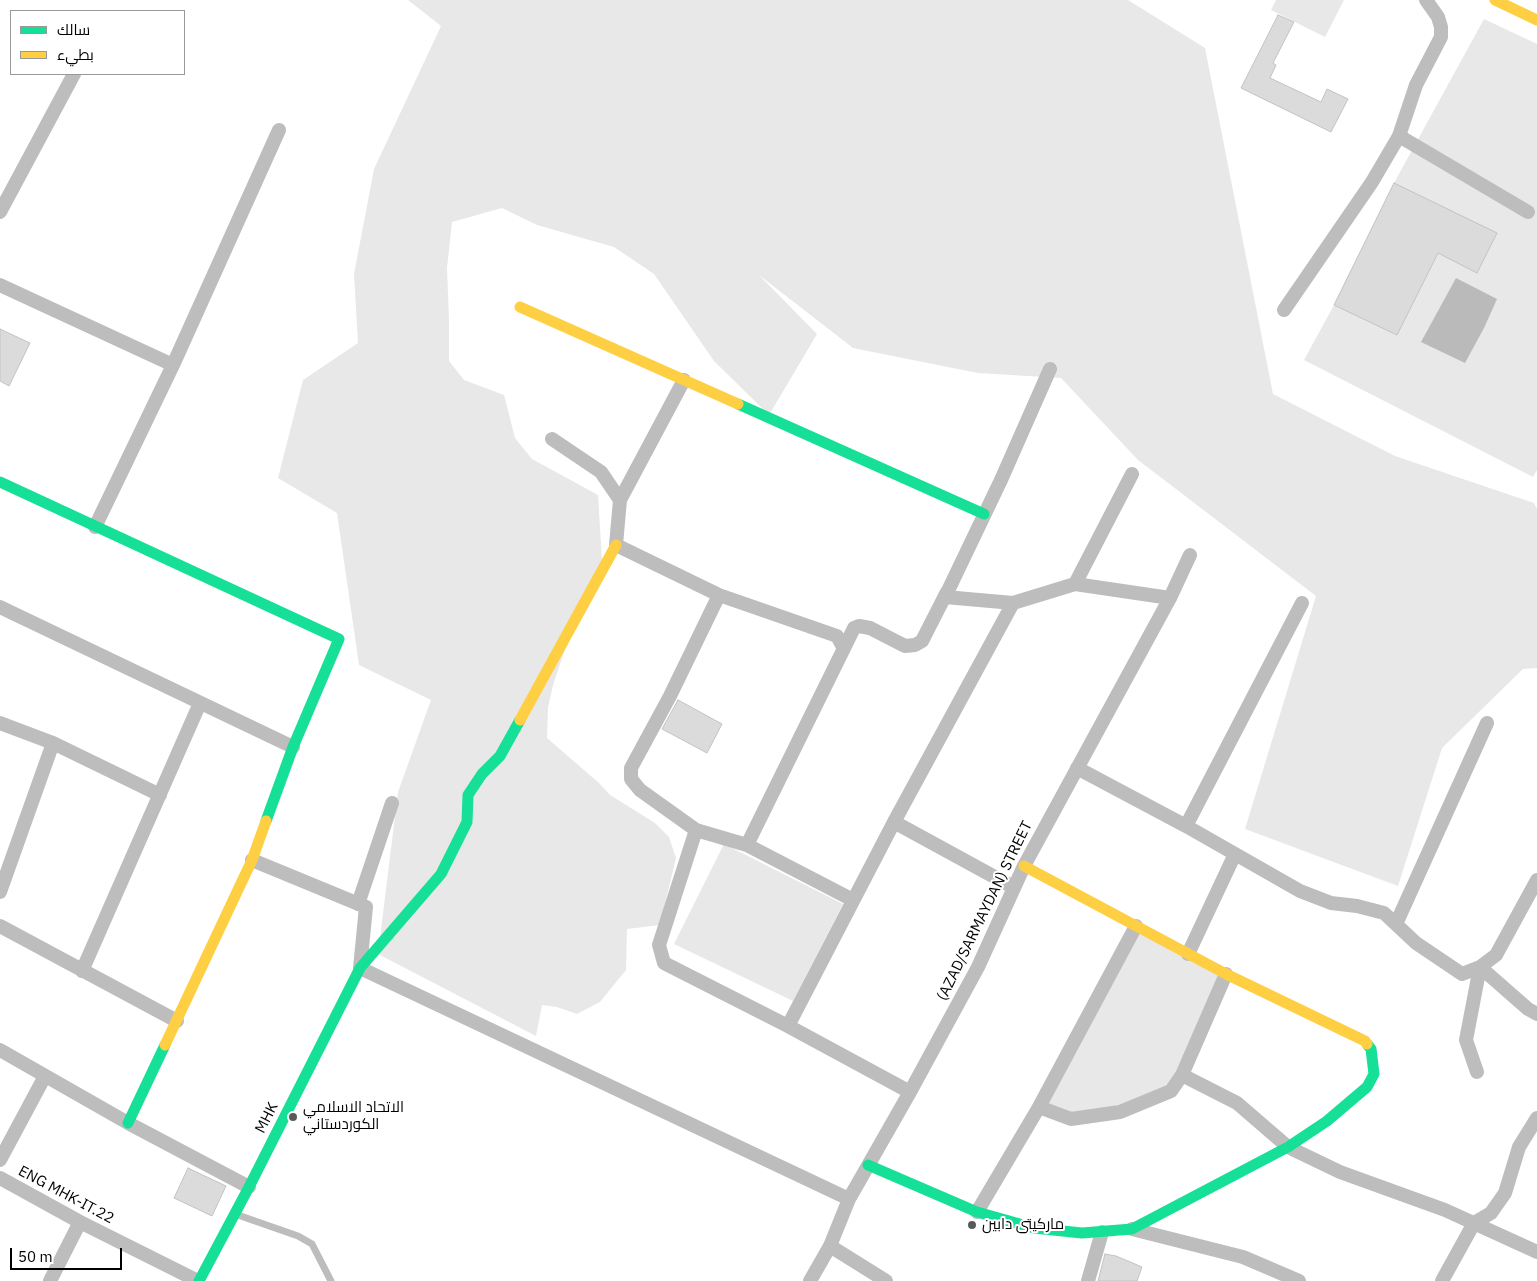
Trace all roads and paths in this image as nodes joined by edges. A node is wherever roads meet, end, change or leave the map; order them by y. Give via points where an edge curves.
1 (1426, 0) edge
2 (1495, 0) edge
3 (1537, 20) edge
4 (73, 75) edge
5 (279, 130) dead end
6 (1399, 136) junction
7 (0, 212) edge
8 (1528, 212) dead end
9 (0, 285) edge
10 (520, 307) dead end
11 (1284, 310) dead end
12 (173, 364) junction
13 (1050, 369) dead end
14 (684, 380) junction
15 (552, 439) dead end
16 (1132, 474) dead end
17 (0, 482) edge
18 (620, 500) junction
19 (984, 514) junction
20 (95, 527) junction
21 (616, 545) junction
22 (1190, 555) dead end
23 (1075, 584) junction
24 (947, 592) junction
25 (719, 595) junction
26 (1170, 598) junction
27 (1013, 603) junction
28 (1302, 603) dead end
29 (0, 607) edge
30 (843, 647) junction
31 (200, 702) junction
32 (0, 723) edge
33 (1488, 723) dead end
34 (53, 742) junction
35 (293, 747) junction
36 (1077, 768) junction
37 (160, 795) junction
38 (392, 803) dead end
39 (894, 822) junction
40 (1186, 826) junction
41 (696, 830) junction
42 (747, 845) junction
43 (1235, 854) junction
44 (252, 860) junction
45 (1024, 866) junction
46 (1537, 880) edge
47 (1013, 887) junction
48 (0, 892) edge
49 (1533, 896) edge
50 (853, 900) junction
51 (358, 904) junction
52 (1396, 924) junction
53 (0, 926) edge
54 (1136, 926) junction
55 (1188, 954) junction
56 (1480, 967) junction
57 (360, 968) junction
58 (82, 971) junction
59 (1226, 974) junction
60 (1537, 1014) edge
61 (177, 1021) junction
62 (788, 1026) junction
63 (0, 1050) edge
64 (1477, 1072) dead end
65 (1182, 1074) junction
66 (45, 1076) junction
67 (910, 1092) junction
68 (1039, 1107) junction
69 (1536, 1122) edge
70 (128, 1123) junction
71 (1288, 1147) junction
72 (0, 1160) edge
73 (868, 1164) junction
74 (0, 1178) edge
75 (249, 1187) junction
76 (849, 1199) junction
77 (977, 1212) junction
78 (235, 1214) junction
79 (80, 1222) junction
80 (1474, 1223) junction
81 (1132, 1230) junction
82 (1102, 1232) junction
83 (830, 1246) junction
84 (1537, 1252) edge
85 (50, 1281) edge
86 (198, 1281) edge
87 (331, 1281) edge
88 (810, 1281) edge
89 (886, 1281) edge
90 (1088, 1281) edge
91 (1299, 1281) edge
92 (1442, 1281) edge

1 - 6 street via 1438,17 1441,36 1416,84
2 - 3 street
4 - 7 street
5 - 12 street
6 - 8 street
6 - 11 street via 1372,182
9 - 12 street
10 - 14 street
12 - 20 street
13 - 19 street
14 - 18 street
14 - 19 street
15 - 18 street via 601,472
16 - 23 street
17 - 20 street
18 - 21 street
19 - 24 street
20 - 35 street via 339,639
21 - 25 street
21 - 57 street, MHK via 500,756 468,794 467,822 441,874
22 - 26 street, (AZAD/SARMAYDAN) STREET
23 - 26 street
23 - 27 street
24 - 27 street via 945,597
24 - 30 street via 922,641 915,645 905,646 870,628 859,626 854,628
25 - 30 street via 837,636
25 - 41 street via 631,768 631,779 640,790
26 - 36 street, (AZAD/SARMAYDAN) STREET
27 - 39 street
28 - 40 street
29 - 31 street
30 - 42 street
31 - 35 street
31 - 37 street
32 - 34 street
33 - 52 street
34 - 37 street
34 - 48 street
35 - 44 street
36 - 40 street
36 - 45 street, (AZAD/SARMAYDAN) STREET
37 - 58 street
38 - 51 street
39 - 47 street
39 - 50 street
40 - 43 street
41 - 42 street
41 - 62 street via 659,945 664,963
42 - 50 street
43 - 52 street via 1300,891 1331,903 1384,913
43 - 55 street
44 - 51 street
44 - 61 street
45 - 47 street, (AZAD/SARMAYDAN) STREET
45 - 54 street
46 - 49 street
47 - 67 street, (AZAD/SARMAYDAN) STREET via 978,967
49 - 56 street via 1496,955
50 - 62 street
51 - 57 street via 366,907
52 - 56 street via 1416,943 1462,974
53 - 58 street
54 - 55 street
54 - 68 street
55 - 59 street
56 - 60 street
56 - 64 street via 1466,1040
57 - 75 street, MHK
57 - 76 street
58 - 61 street
59 - 65 street
59 - 71 street via 1366,1042 1371,1049 1374,1074 1367,1087
61 - 70 street
62 - 67 street
63 - 66 street
65 - 68 street via 1171,1091 1120,1112 1071,1119
65 - 71 street via 1237,1103
66 - 70 street
66 - 72 street
67 - 73 street, (AZAD/SARMAYDAN) STREET
68 - 77 street
69 - 80 street via 1519,1147 1505,1193 1491,1213
70 - 75 street
71 - 80 street via 1340,1172
71 - 81 street
73 - 76 street, (AZAD/SARMAYDAN) STREET
73 - 77 street
74 - 79 street, ENG MHK-IT.22
75 - 78 street, MHK
76 - 83 street, (AZAD/SARMAYDAN) STREET
77 - 82 street via 1034,1228
78 - 86 street, MHK
78 - 87 lane via 312,1244
79 - 85 street
79 - 86 street, ENG MHK-IT.22
80 - 84 street
80 - 92 street
81 - 82 street
81 - 91 street via 1243,1257
82 - 90 street
83 - 88 street, (AZAD/SARMAYDAN) STREET
83 - 89 street

